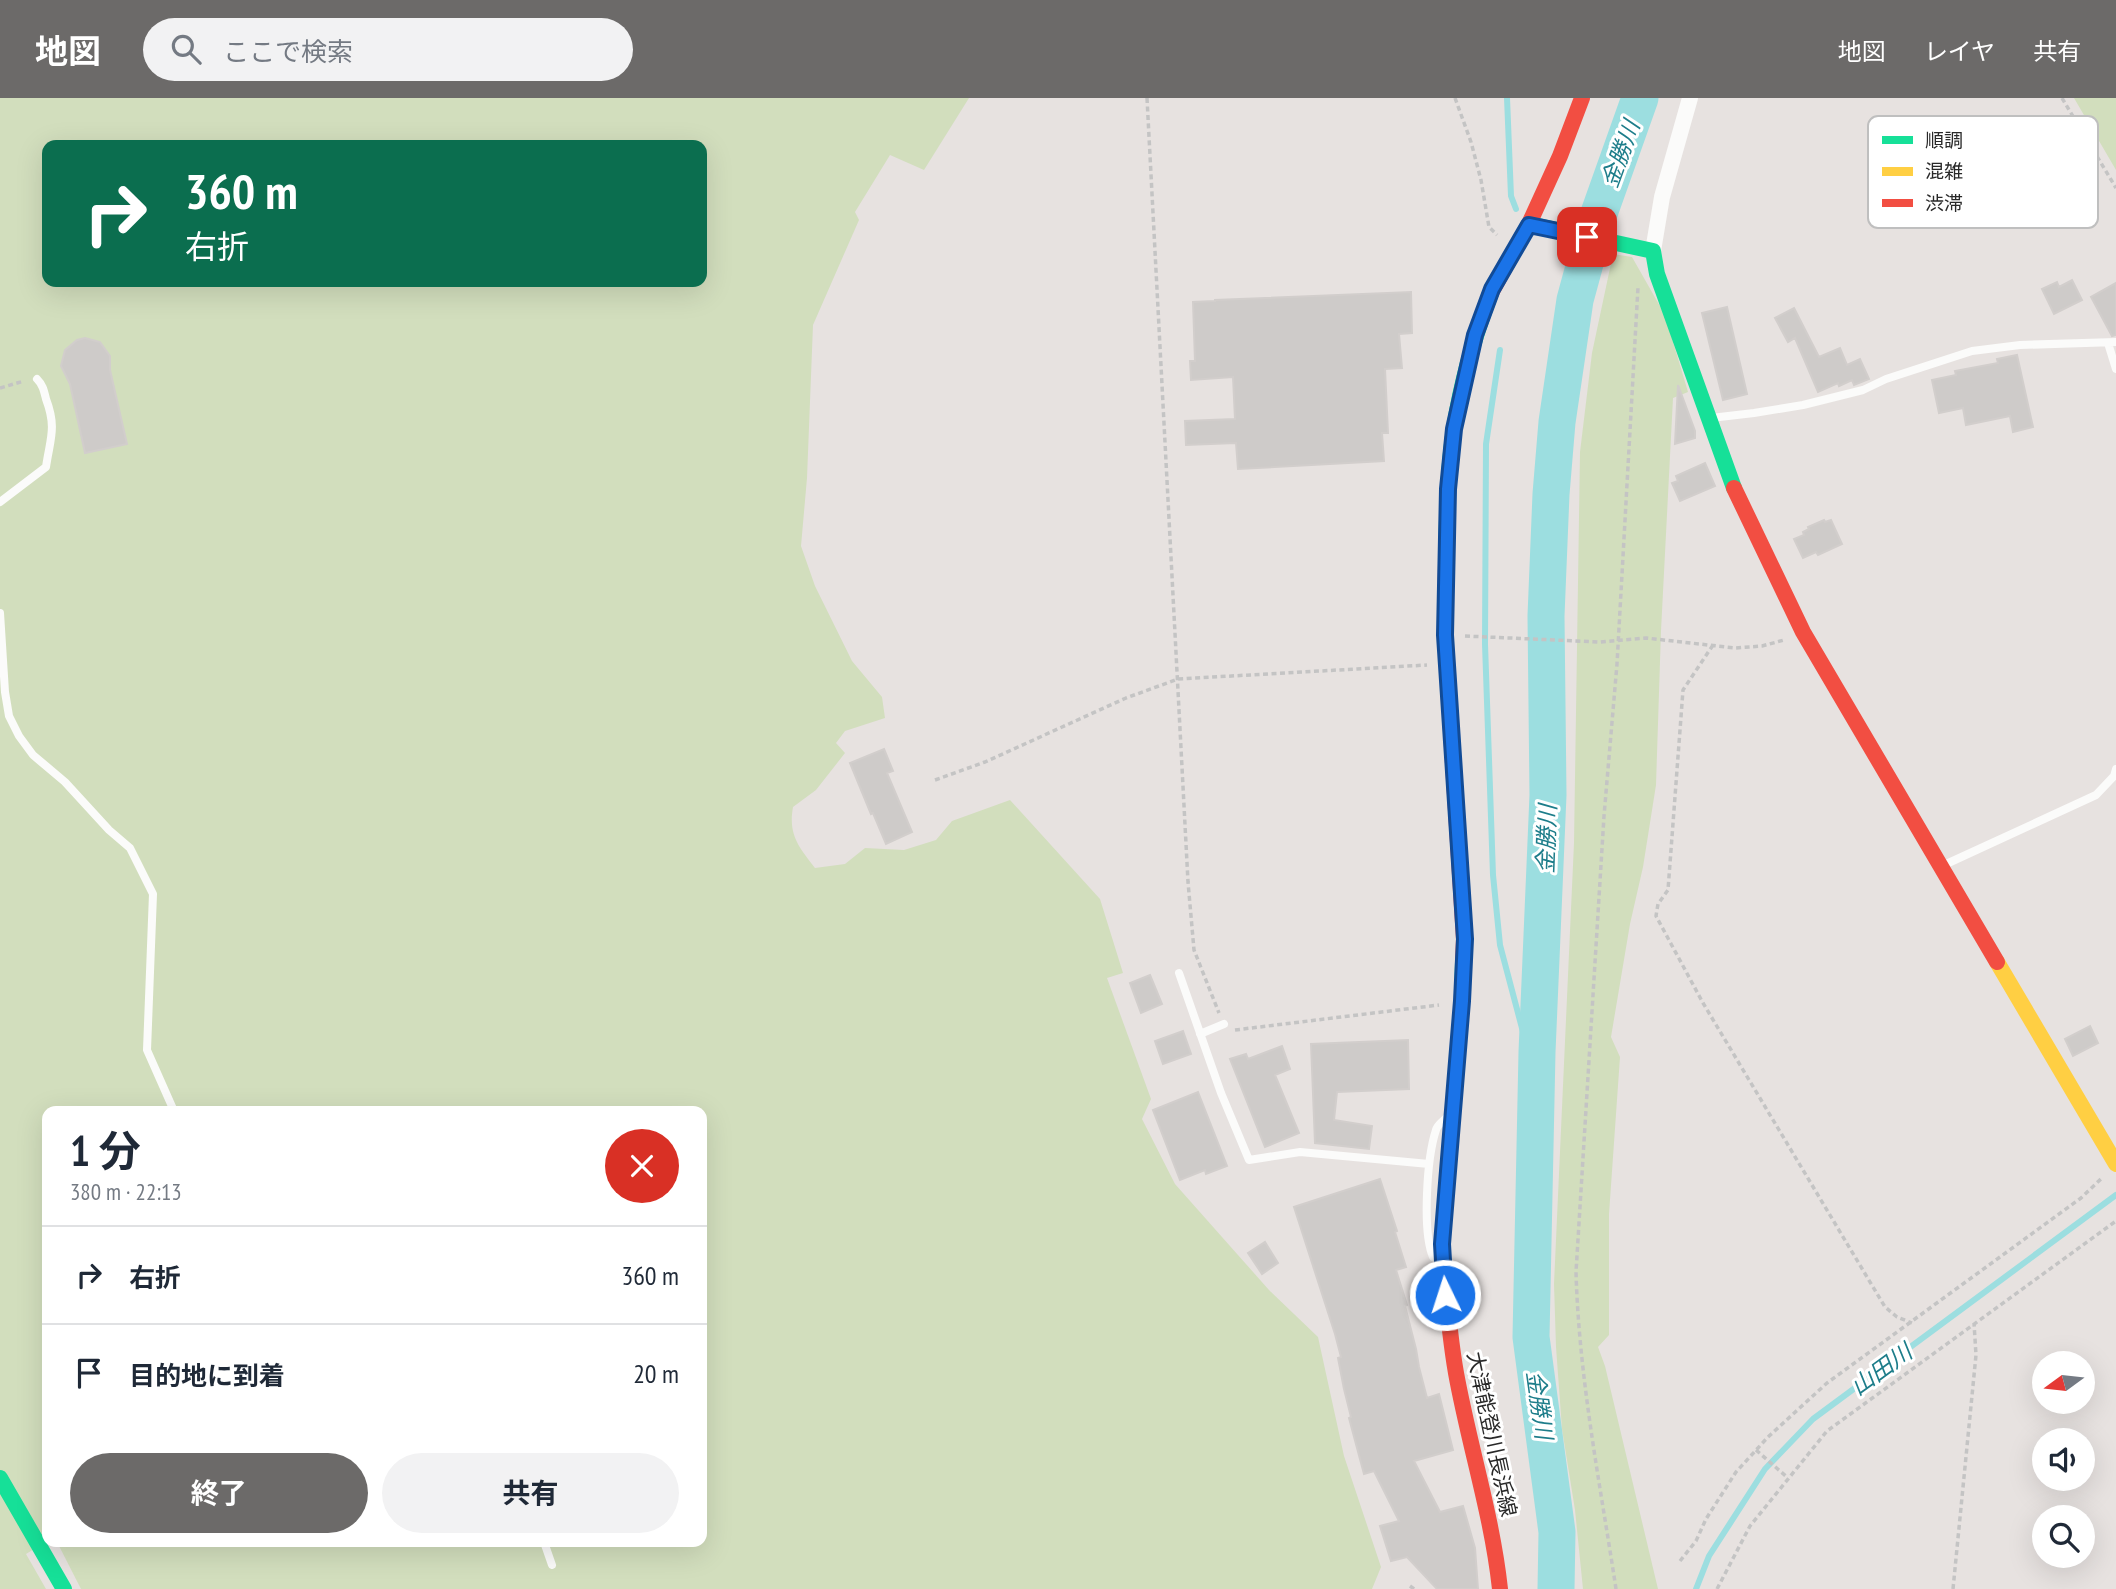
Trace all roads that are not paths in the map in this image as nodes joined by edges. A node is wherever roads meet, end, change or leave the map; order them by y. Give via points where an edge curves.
1 (1581, 98) edge
2 (1689, 98) edge
3 (1536, 226) junction
4 (1653, 251) junction
5 (2112, 342) edge
6 (2116, 369) edge
7 (37, 379) road end
8 (1708, 418) junction
9 (0, 502) edge
10 (0, 613) edge
11 (2116, 769) edge
12 (1942, 866) junction
13 (1179, 974) dead end
14 (1223, 1024) road end
15 (1200, 1034) junction
16 (172, 1106) edge
17 (1453, 1111) junction
18 (1429, 1164) junction
19 (2110, 1170) edge
20 (1444, 1280) junction
21 (0, 1478) edge
22 (546, 1547) edge
23 (552, 1565) dead end
24 (64, 1589) edge
25 (1500, 1589) edge

1 - 3 main road, 大津能登川長浜線
2 - 4 street via 1662,197
3 - 4 main road
3 - 17 main road, 大津能登川長浜線 via 1513,251 1475,335 1454,429 1448,489 1446,664 1465,939
4 - 8 main road via 1657,275
5 - 6 lane
5 - 8 lane via 1972,351 1863,390 1803,405
7 - 9 lane via 52,415 46,467
8 - 12 main road via 1734,488 1805,635
10 - 16 lane via 5,692 19,736 130,848 153,894 147,1050
11 - 12 lane via 2096,795
12 - 19 main road
13 - 15 lane
14 - 15 lane
15 - 18 lane via 1249,1160 1300,1152
17 - 18 lane via 1436,1128
17 - 20 main road, 大津能登川長浜線 via 1442,1244
18 - 20 lane via 1430,1249
20 - 25 main road, 大津能登川長浜線 via 1456,1373 1495,1545
21 - 24 main road
22 - 23 lane

